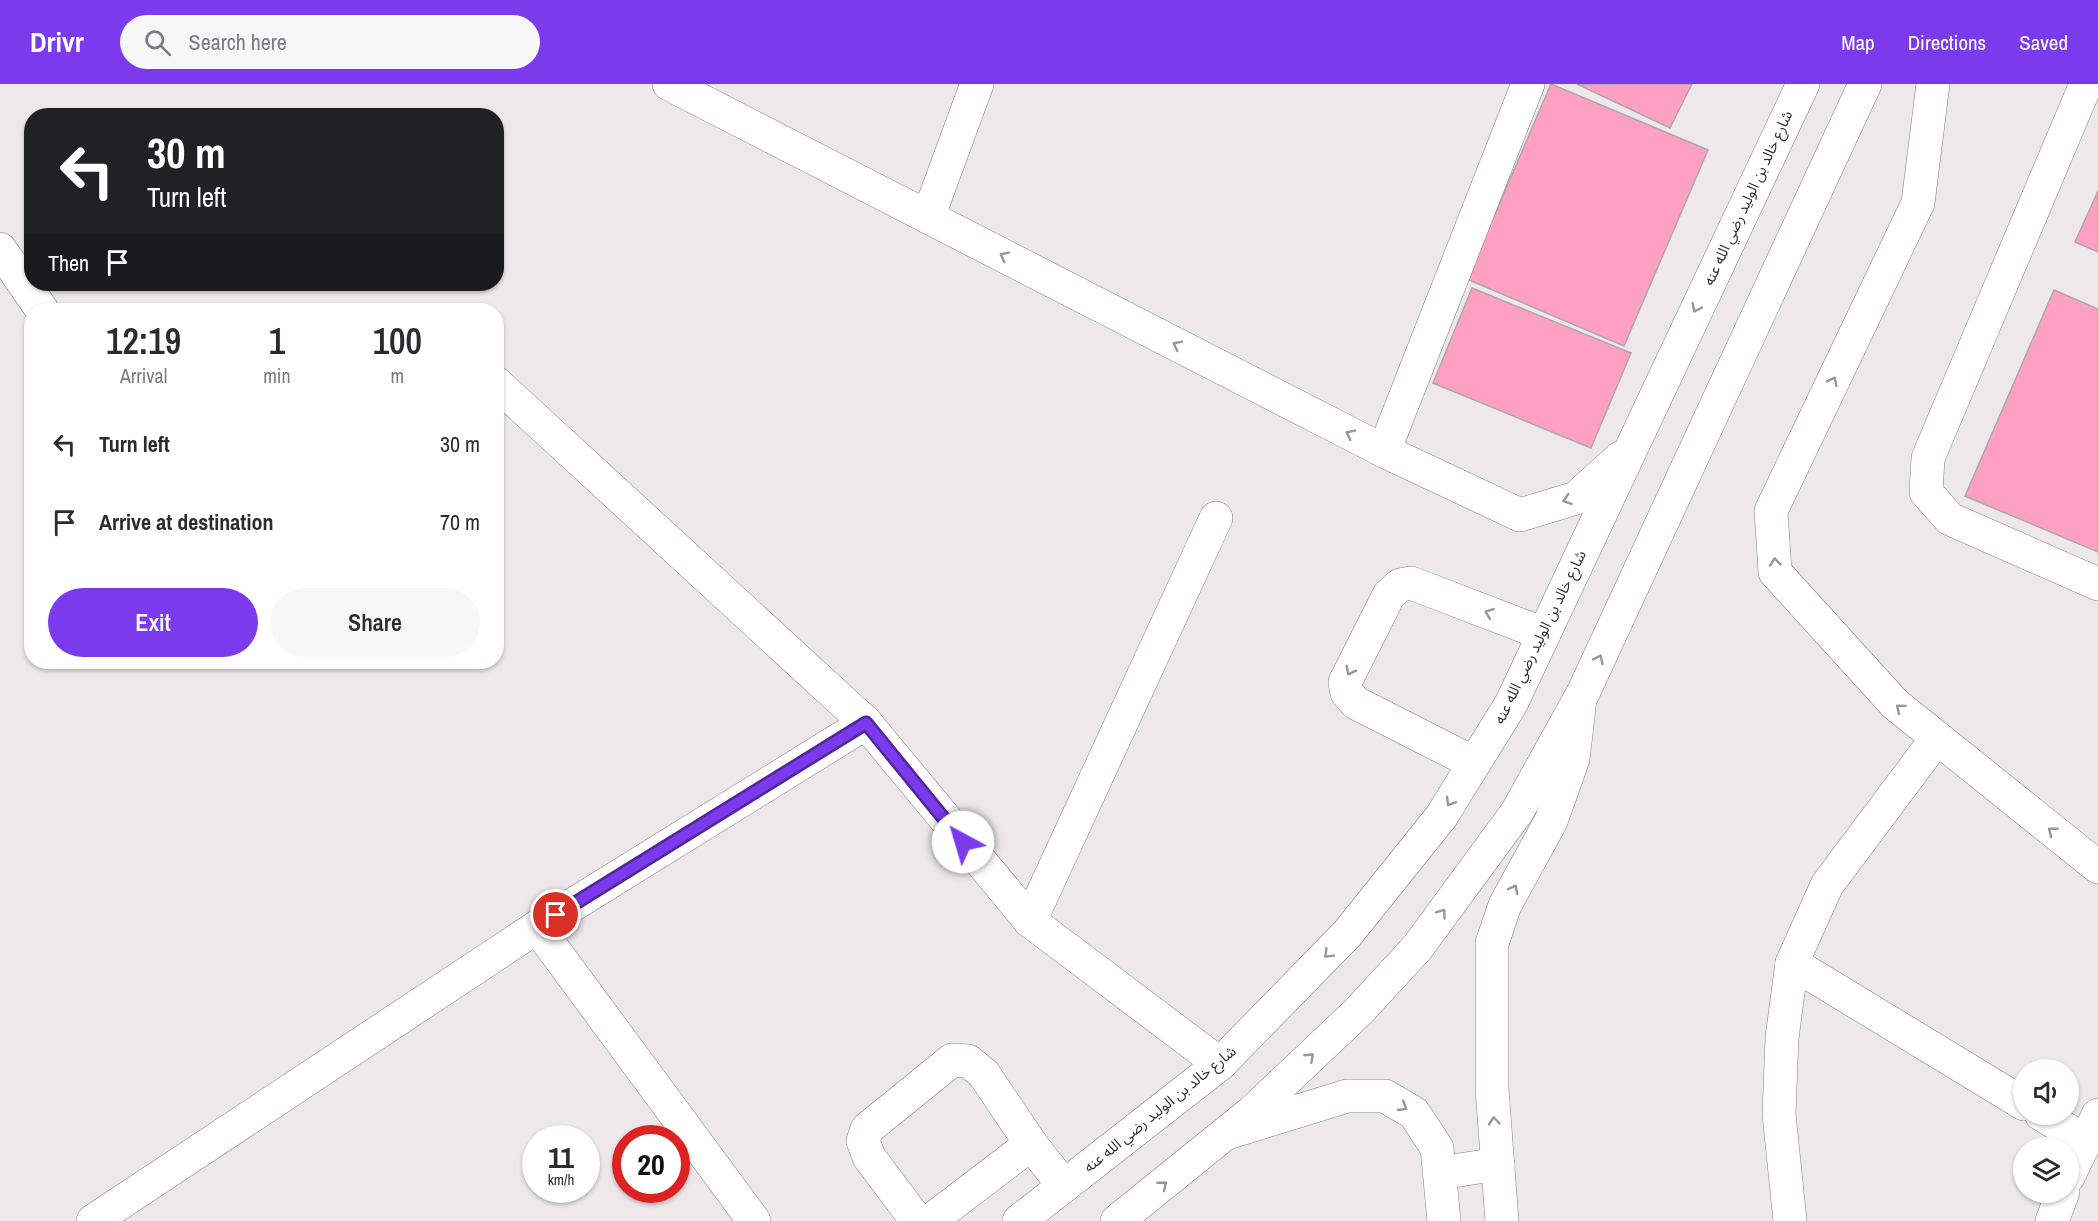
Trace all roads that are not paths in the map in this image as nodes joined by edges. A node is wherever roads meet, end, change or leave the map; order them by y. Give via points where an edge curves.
1 (669, 84) edge
2 (977, 84) edge
3 (1528, 84) edge
4 (1803, 84) edge
5 (1865, 84) edge
6 (1933, 84) edge
7 (2086, 84) edge
8 (928, 217) junction
9 (0, 249) edge
10 (24, 284) edge
11 (504, 391) edge
12 (1384, 451) junction
13 (1628, 451) junction
14 (1216, 518) dead end
15 (2098, 584) edge
16 (1544, 634) junction
17 (1580, 699) junction
18 (866, 723) junction
19 (1937, 738) junction
20 (1474, 763) junction
21 (2098, 867) edge
22 (1030, 921) junction
23 (537, 927) junction
24 (1792, 963) junction
25 (1220, 1064) junction
26 (2013, 1097) edge
27 (2091, 1128) edge
28 (1227, 1133) junction
29 (1031, 1144) junction
30 (2079, 1154) edge
31 (1498, 1164) junction
32 (1440, 1173) junction
33 (1064, 1186) junction
34 (2058, 1203) edge
35 (93, 1221) edge
36 (754, 1221) edge
37 (916, 1221) edge
38 (930, 1221) edge
39 (1018, 1221) edge
40 (1117, 1221) edge
41 (1444, 1221) edge
42 (1502, 1221) edge
43 (1790, 1221) edge
44 (2052, 1221) edge

1 - 8 main road
2 - 8 main road
3 - 12 main road
4 -> 13 main road, شارع خالد بن الوليد رضي الله عنه
17 -> 5 main road
19 -> 6 main road via 1894,704 1775,572 1771,511 1918,202
7 - 15 main road via 1928,458 1926,492 1950,519
12 -> 8 main road
9 - 10 main road
11 - 18 main road
13 -> 12 main road via 1576,498 1520,515
13 - 16 main road, شارع خالد بن الوليد رضي الله عنه
14 - 22 main road
16 - 20 main road, شارع خالد بن الوليد رضي الله عنه via 1510,704
16 -> 20 main road via 1411,583 1400,585 1389,595 1345,682 1347,693 1356,703
28 -> 17 main road via 1358,1012 1416,948 1517,812
31 -> 17 main road via 1492,1089 1492,943 1505,905 1551,821 1574,759
18 - 22 main road
18 - 23 main road
21 -> 19 main road
19 - 24 main road via 1827,885
20 -> 25 main road, شارع خالد بن الوليد رضي الله عنه via 1441,817 1347,934
22 - 25 main road
23 - 35 main road
23 - 36 main road
24 - 26 main road
24 - 43 main road via 1782,1038 1779,1113
25 - 33 main road, شارع خالد بن الوليد رضي الله عنه
27 - 30 main road
28 -> 32 main road via 1347,1096 1385,1096 1414,1113 1437,1148
40 -> 28 main road
29 - 33 main road
29 - 37 main road via 984,1074 968,1061 952,1060 867,1129 863,1141 869,1157
29 - 38 main road
31 - 32 main road
31 - 42 main road
32 - 41 main road
33 - 39 main road, شارع خالد بن الوليد رضي الله عنه
34 - 44 main road

